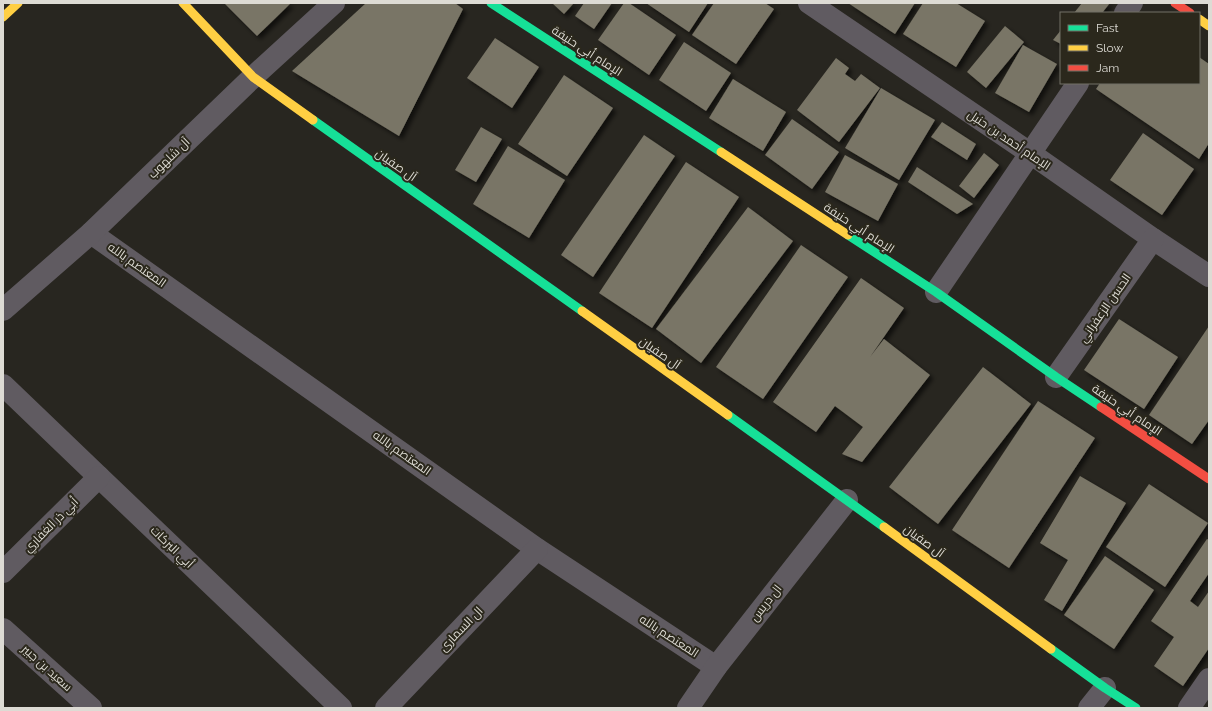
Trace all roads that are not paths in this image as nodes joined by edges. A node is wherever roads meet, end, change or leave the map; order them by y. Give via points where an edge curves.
1 (18, 3) edge
2 (183, 3) edge
3 (334, 3) edge
4 (491, 3) edge
5 (809, 3) edge
6 (1132, 3) edge
7 (1175, 3) edge
8 (1126, 12) edge
9 (1188, 12) edge
10 (3, 16) edge
11 (1200, 20) edge
12 (1209, 26) edge
13 (253, 77) junction
14 (1077, 84) edge
15 (1030, 154) junction
16 (91, 233) junction
17 (1153, 239) junction
18 (1209, 276) edge
19 (936, 292) junction
20 (3, 310) edge
21 (1056, 376) junction
22 (3, 385) edge
23 (98, 478) junction
24 (1209, 479) edge
25 (847, 500) junction
26 (537, 549) junction
27 (3, 572) edge
28 (3, 629) edge
29 (716, 667) junction
30 (1209, 679) edge
31 (1105, 688) junction
32 (91, 708) edge
33 (341, 708) edge
34 (386, 708) edge
35 (688, 708) edge
36 (1089, 708) edge
37 (1136, 708) edge
38 (1189, 708) edge

1 - 10 street
2 - 13 street, آل صفيان
3 - 13 street, آل شلهوب
4 - 19 street, الإمام أبي حنيفة
5 - 15 street, الإمام أحمد بن حنبل
6 - 8 street
7 - 9 street
11 - 12 street
13 - 16 street, آل شلهوب
13 - 25 street, آل صفيان
14 - 15 street
15 - 17 street, الإمام أحمد بن حنبل
15 - 19 street
16 - 20 street, آل شلهوب
16 - 26 street, المعتصم بالله
17 - 18 street, الإمام أحمد بن حنبل
17 - 21 street, الحسن الزعفراني
19 - 21 street, الإمام أبي حنيفة
21 - 24 street, الإمام أبي حنيفة
22 - 23 street, أبي البركات
23 - 27 street, أبي ذر الغفاري
23 - 33 street, أبي البركات
25 - 29 street, ال دريس
25 - 31 street, آل صفيان
26 - 29 street, المعتصم بالله
26 - 34 street, ال السمارى
28 - 32 street, سعيد بن جبير
29 - 35 street, ال دريس
30 - 38 street
31 - 36 street
31 - 37 street, آل صفيان

